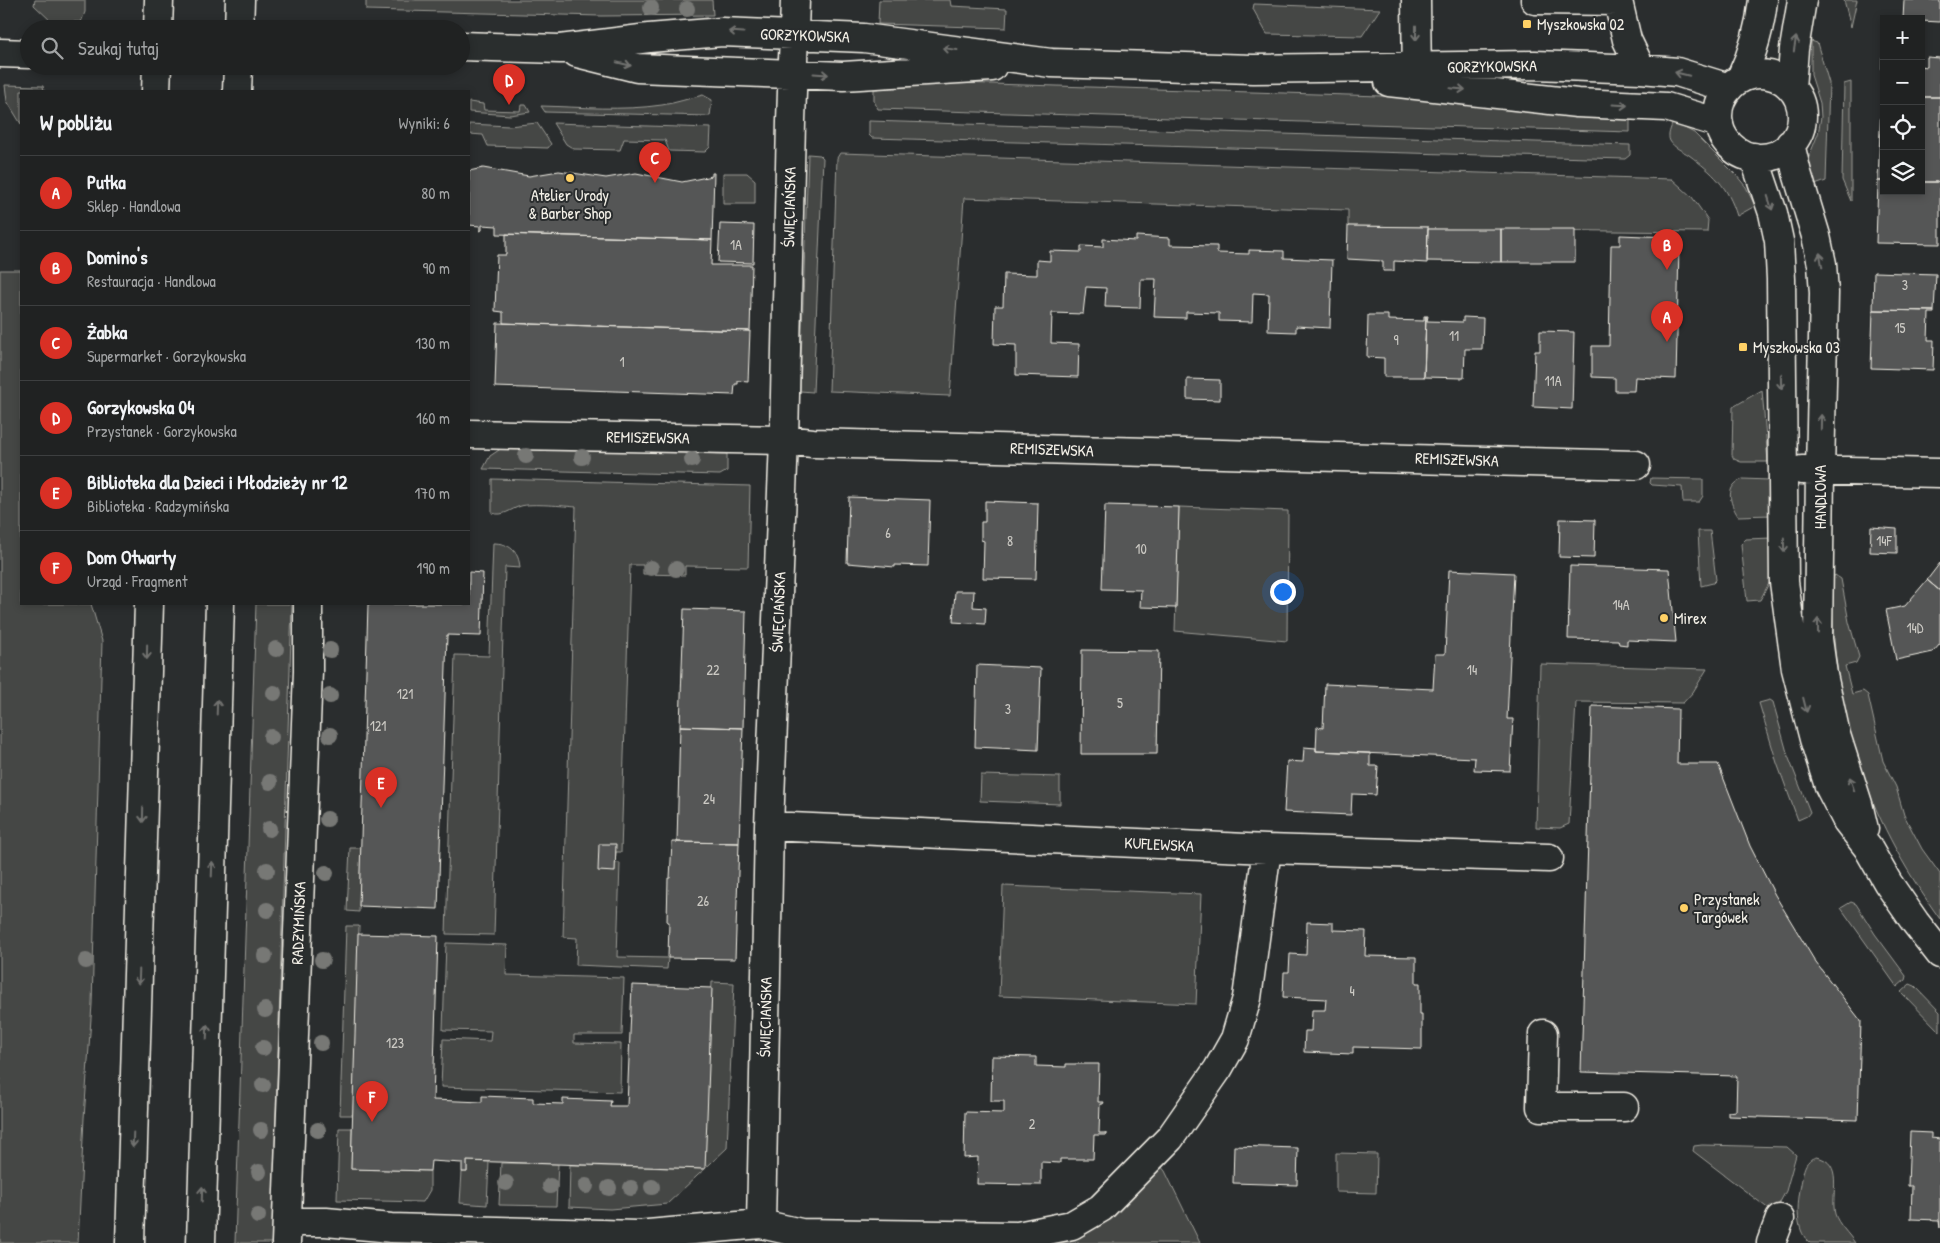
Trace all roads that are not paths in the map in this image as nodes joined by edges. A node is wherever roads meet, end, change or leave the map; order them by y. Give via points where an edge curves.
1 (159, 0) edge
2 (240, 0) edge
3 (795, 0) edge
4 (1416, 0) edge
5 (1535, 0) edge
6 (1763, 0) edge
7 (1802, 0) edge
8 (158, 20) edge
9 (239, 20) edge
10 (794, 34) junction
11 (470, 46) edge
12 (560, 49) junction
13 (0, 53) edge
14 (20, 54) edge
15 (1051, 63) junction
16 (1641, 69) junction
17 (792, 73) junction
18 (157, 75) edge
19 (238, 75) edge
20 (1416, 76) junction
21 (1735, 83) junction
22 (1791, 88) junction
23 (156, 90) edge
24 (237, 90) edge
25 (1719, 123) junction
26 (1790, 144) junction
27 (1754, 157) junction
28 (470, 434) edge
29 (784, 440) junction
30 (1636, 465) dead end
31 (1782, 470) junction
32 (1820, 470) junction
33 (1940, 473) edge
34 (149, 605) edge
35 (220, 605) edge
36 (308, 605) edge
37 (769, 826) junction
38 (1868, 848) junction
39 (1267, 849) junction
40 (1549, 858) dead end
41 (1940, 954) edge
42 (1544, 1034) dead end
43 (1624, 1107) dead end
44 (761, 1224) junction
45 (287, 1233) edge
46 (391, 1235) edge
47 (130, 1243) edge
48 (201, 1243) edge

1 - 8 street
2 - 9 street
3 - 10 street, ŚWIĘCIAŃSKA
4 -> 20 street
5 - 16 street via 1618,1 1627,40
6 - 21 street via 1750,60
22 -> 7 street
10 -> 12 street, GORZYKOWSKA via 722,32
15 -> 10 street, GORZYKOWSKA via 864,38
10 - 17 street, ŚWIĘCIAŃSKA
11 - 12 street, GORZYKOWSKA
12 -> 17 street, GORZYKOWSKA via 638,68
13 - 14 street
17 -> 15 street, GORZYKOWSKA via 862,76
15 - 20 street, GORZYKOWSKA
16 - 20 street, GORZYKOWSKA via 1535,65
21 -> 16 street, GORZYKOWSKA
17 - 29 street, ŚWIĘCIAŃSKA
18 - 23 street
19 - 24 street
20 -> 25 street, GORZYKOWSKA via 1577,103 1666,107
21 - 22 street via 1758,74 1776,77
21 - 25 street via 1720,104
22 - 26 street via 1800,102 1802,121 1796,138
25 - 27 street via 1734,149
26 - 27 street via 1774,156
32 -> 26 street, HANDLOWA via 1822,264
27 -> 31 street, HANDLOWA via 1779,240
28 - 29 street, REMISZEWSKA
29 - 30 street, REMISZEWSKA
29 - 37 street, ŚWIĘCIAŃSKA
31 - 32 street
31 -> 38 street, HANDLOWA via 1784,582 1796,669 1829,786 1848,822
32 - 33 street
38 -> 32 street, HANDLOWA via 1836,735 1818,639
34 -> 47 street
48 -> 35 street
36 - 45 street, RADZYMIŃSKA
37 - 39 street, KUFLEWSKA
37 - 44 street, ŚWIĘCIAŃSKA
38 - 41 street, HANDLOWA via 1888,883
39 - 40 street, KUFLEWSKA
39 - 44 street via 1247,998 1236,1039 1170,1138 1101,1208 1072,1225 1018,1236 801,1233
42 - 43 street via 1541,1107
44 - 46 street via 637,1235
45 - 46 street via 326,1222

